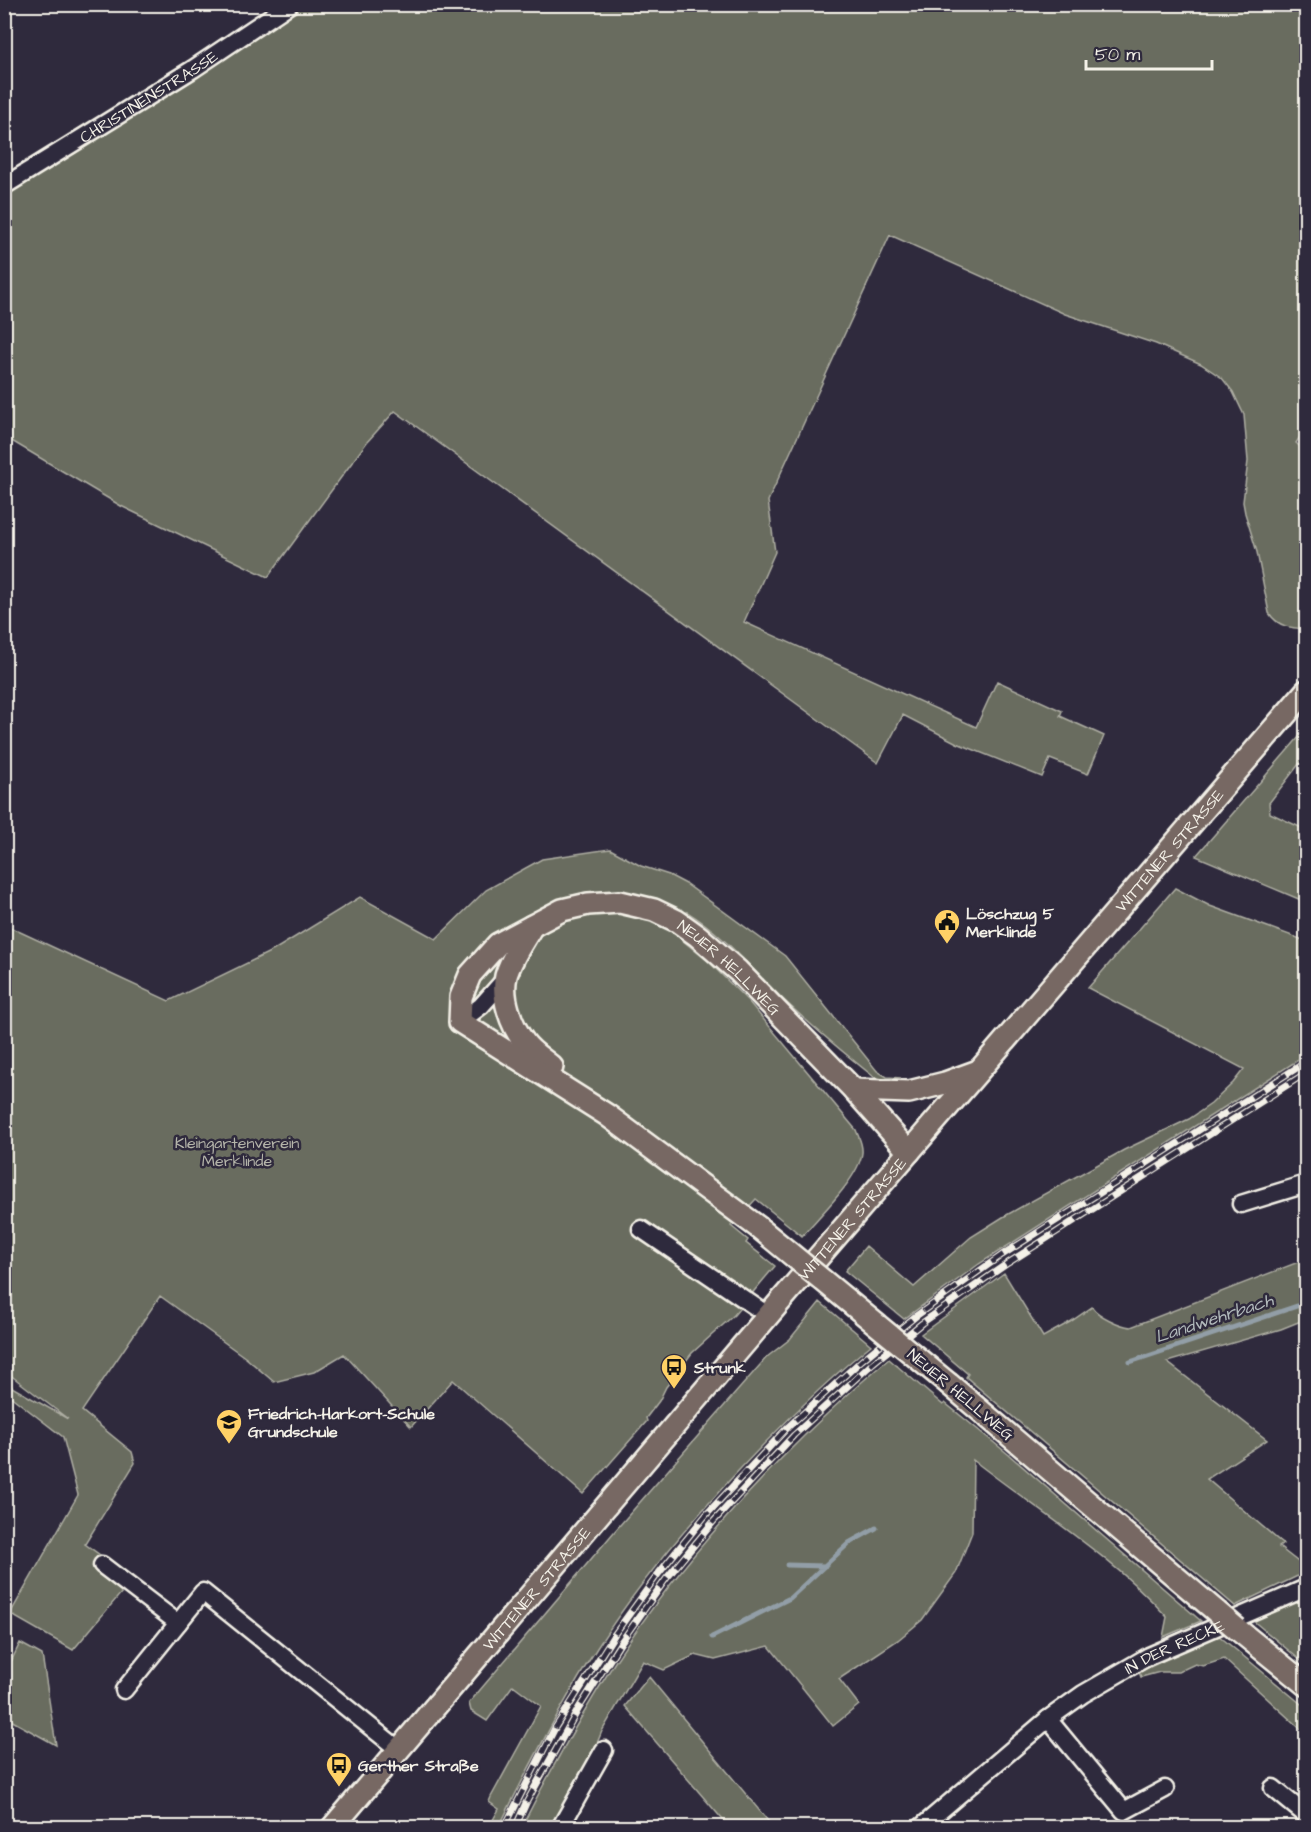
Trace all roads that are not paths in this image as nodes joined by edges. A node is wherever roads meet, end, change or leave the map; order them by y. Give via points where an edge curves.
1 (290, 4) edge
2 (4, 186) edge
3 (1306, 691) edge
4 (533, 925) junction
5 (506, 978) junction
6 (460, 1022) junction
7 (979, 1071) junction
8 (854, 1090) junction
9 (607, 1115) junction
10 (909, 1152) junction
11 (1306, 1184) edge
12 (1241, 1204) dead end
13 (642, 1229) dead end
14 (769, 1316) junction
15 (102, 1565) dead end
16 (1306, 1587) edge
17 (178, 1623) junction
18 (1306, 1685) edge
19 (124, 1690) dead end
20 (1048, 1719) junction
21 (398, 1749) junction
22 (604, 1750) dead end
23 (1273, 1788) dead end
24 (1165, 1789) dead end
25 (1306, 1815) edge
26 (332, 1827) edge
27 (560, 1827) edge
28 (920, 1827) edge

1 - 2 street, CHRISTINENSTRASSE via 194,69
3 - 7 main road, WITTENER STRASSE
4 - 5 main road, NEUER HELLWEG
4 - 6 main road, NEUER HELLWEG via 498,944 470,975 461,997
4 - 8 main road, NEUER HELLWEG via 562,910 620,902 654,910 677,921 738,971
5 - 6 street
5 - 9 main road, NEUER HELLWEG via 506,1000 512,1021 525,1043
6 - 9 main road, NEUER HELLWEG
7 - 8 main road via 909,1092
7 - 10 main road, WITTENER STRASSE
8 - 10 main road, NEUER HELLWEG
9 - 18 main road, NEUER HELLWEG, bridge via 758,1227
10 - 14 main road, WITTENER STRASSE
11 - 12 street
13 - 14 street
14 - 21 main road, WITTENER STRASSE
15 - 17 street
16 - 20 street, IN DER RECKE via 1149,1656
17 - 19 street
17 - 21 street via 203,1592
20 - 24 street via 1124,1811
20 - 28 street, IN DER RECKE
21 - 26 main road, WITTENER STRASSE
22 - 27 street
23 - 25 street

